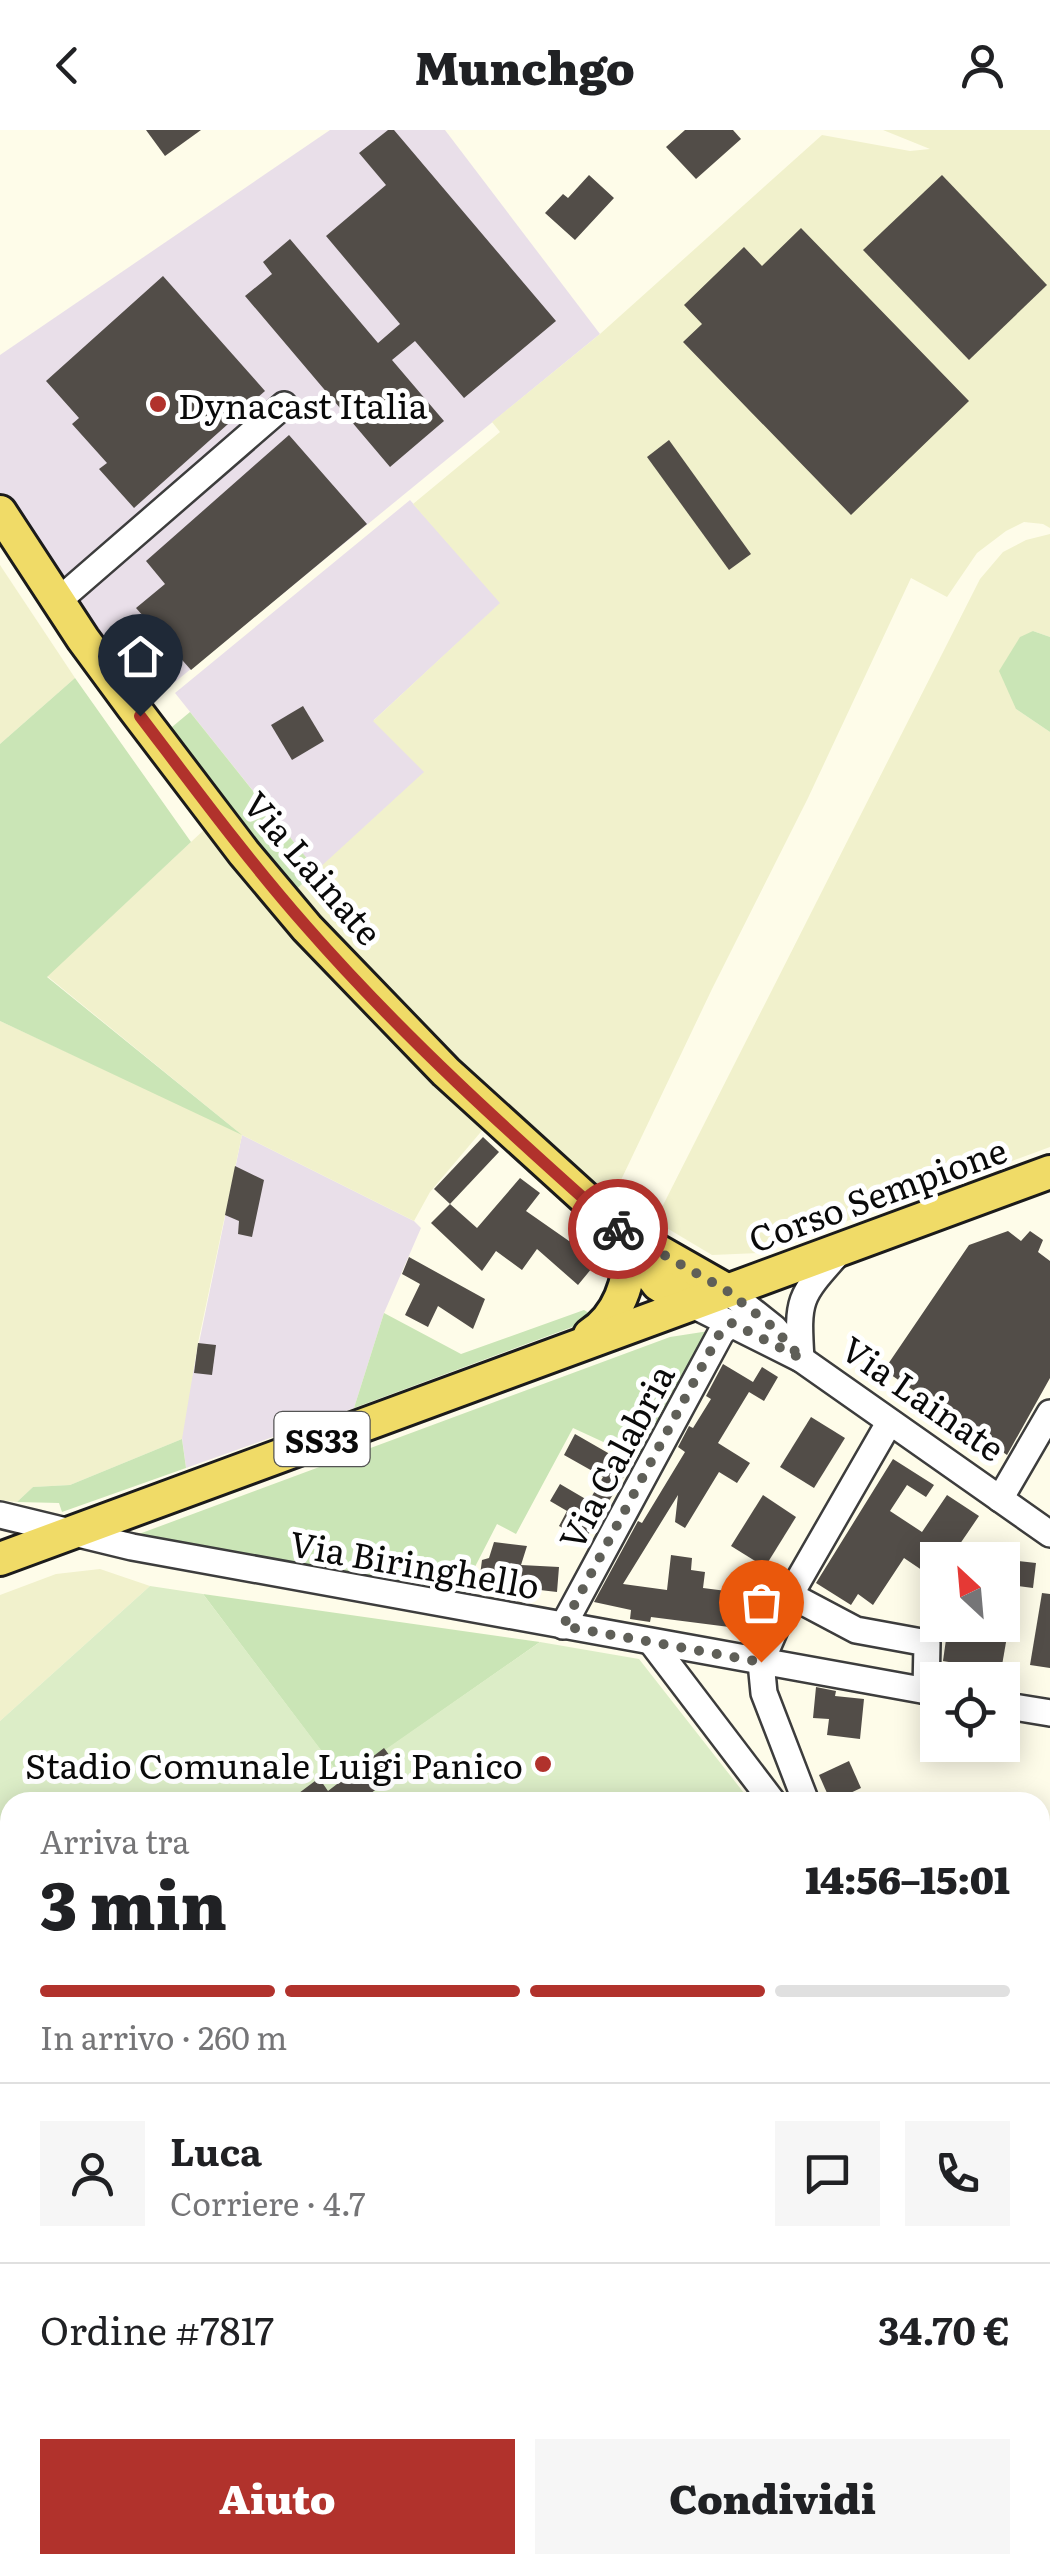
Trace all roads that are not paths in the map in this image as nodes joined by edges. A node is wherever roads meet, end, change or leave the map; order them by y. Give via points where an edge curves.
1 (284, 405) dead end
2 (0, 512) edge
3 (58, 600) junction
4 (1050, 1172) edge
5 (624, 1239) junction
6 (841, 1250) junction
7 (726, 1290) junction
8 (689, 1303) junction
9 (732, 1323) junction
10 (573, 1346) junction
11 (802, 1359) junction
12 (1050, 1413) edge
13 (889, 1423) junction
14 (1000, 1499) junction
15 (0, 1515) edge
16 (71, 1532) junction
17 (1050, 1534) edge
18 (0, 1559) edge
19 (790, 1595) junction
20 (563, 1626) junction
21 (652, 1643) junction
22 (761, 1662) junction
23 (929, 1662) edge
24 (920, 1690) edge
25 (1020, 1707) edge
26 (1050, 1713) edge
27 (765, 1792) edge
28 (802, 1792) edge

1 - 3 street
2 - 3 main road, Via Lainate
3 - 5 main road, Via Lainate via 307,928 446,1072
4 - 6 main road, Corso Sempione / SS33
5 - 7 main road, Via Lainate
5 - 8 main road, Via Lainate via 658,1284
5 - 10 main road via 629,1278 618,1304 600,1329
6 - 7 main road, Corso Sempione / SS33
6 - 11 street via 800,1305
7 - 8 main road, Corso Sempione / SS33
7 - 11 street, Via Lainate
8 - 9 street, Via Lainate
8 - 10 main road, Corso Sempione / SS33
9 - 11 street, Via Lainate
9 - 20 street, Via Calabria via 720,1333
10 - 16 main road, Corso Sempione / SS33
11 - 13 street, Via Lainate
12 - 14 street
13 - 14 street, Via Lainate
13 - 19 street
14 - 17 street, Via Lainate
15 - 16 street, Via Biringhello
16 - 18 main road, Corso Sempione / SS33
16 - 20 street, Via Biringhello
19 - 22 street
19 - 23 street via 856,1630 927,1643
20 - 21 street, Via Biringhello
21 - 22 street, Via Biringhello
21 - 27 street
22 - 24 street, Via Biringhello
22 - 28 street via 764,1693
25 - 26 street

